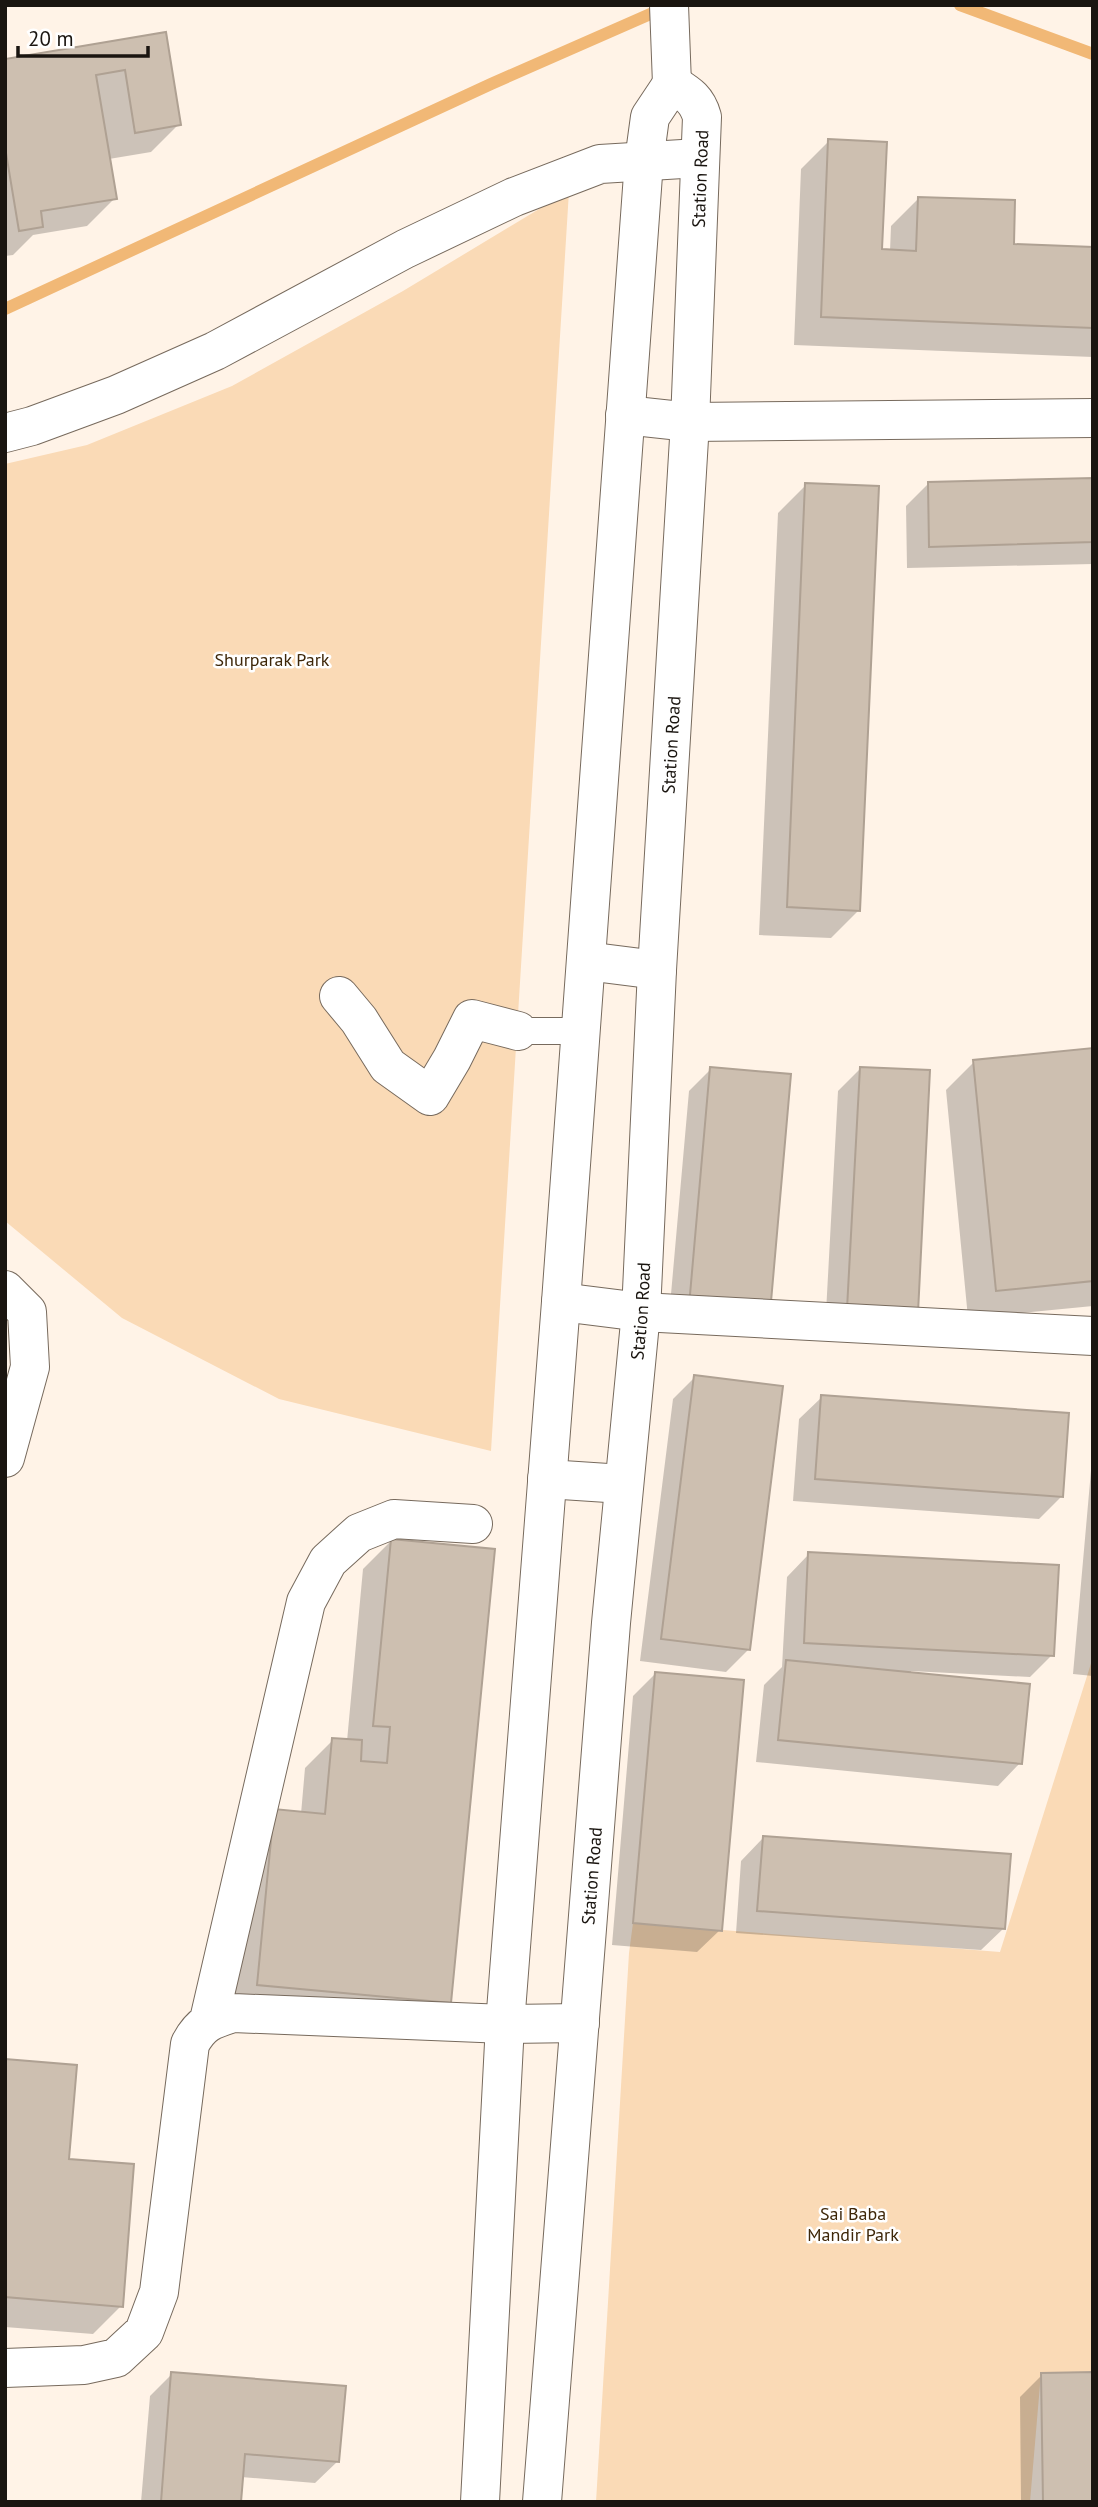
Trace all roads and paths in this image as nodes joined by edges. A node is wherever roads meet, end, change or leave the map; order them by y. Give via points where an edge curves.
1 (668, 5) edge
2 (672, 74) junction
3 (699, 158) junction
4 (644, 161) junction
5 (625, 415) junction
6 (1093, 418) edge
7 (690, 422) junction
8 (5, 433) edge
9 (586, 961) junction
10 (657, 970) junction
11 (339, 996) dead end
12 (518, 1031) joint
13 (580, 1031) junction
14 (5, 1290) edge
15 (561, 1302) junction
16 (641, 1312) junction
17 (1093, 1336) edge
18 (5, 1458) edge
19 (547, 1479) junction
20 (623, 1484) junction
21 (472, 1524) dead end
22 (209, 2020) junction
23 (580, 2023) junction
24 (505, 2024) junction
25 (5, 2368) edge
26 (480, 2502) edge
27 (542, 2502) edge

1 - 2 main road
2 - 3 main road, Station Road via 698,104 702,117
2 - 4 main road via 650,117
3 - 4 main road
3 - 7 main road, Station Road
4 - 5 main road
4 - 8 main road via 600,164 514,197 215,351 117,395
5 - 7 main road
5 - 9 main road
6 - 7 main road
7 - 10 main road, Station Road
9 - 10 main road
9 - 13 main road
10 - 16 main road, Station Road
11 - 12 main road via 388,1066 429,1096 472,1019
12 - 13 lane
13 - 15 main road
14 - 18 main road via 27,1312 30,1367
15 - 16 main road
15 - 19 main road
16 - 17 main road
16 - 20 main road, Station Road
19 - 20 main road
19 - 24 main road
20 - 23 main road, Station Road
21 - 22 main road via 394,1519 359,1533 322,1571 306,1602
22 - 24 main road via 233,2013
22 - 25 main road via 190,2044 159,2292 144,2332 116,2358 83,2365
23 - 24 main road
23 - 27 main road, Station Road
24 - 26 main road

